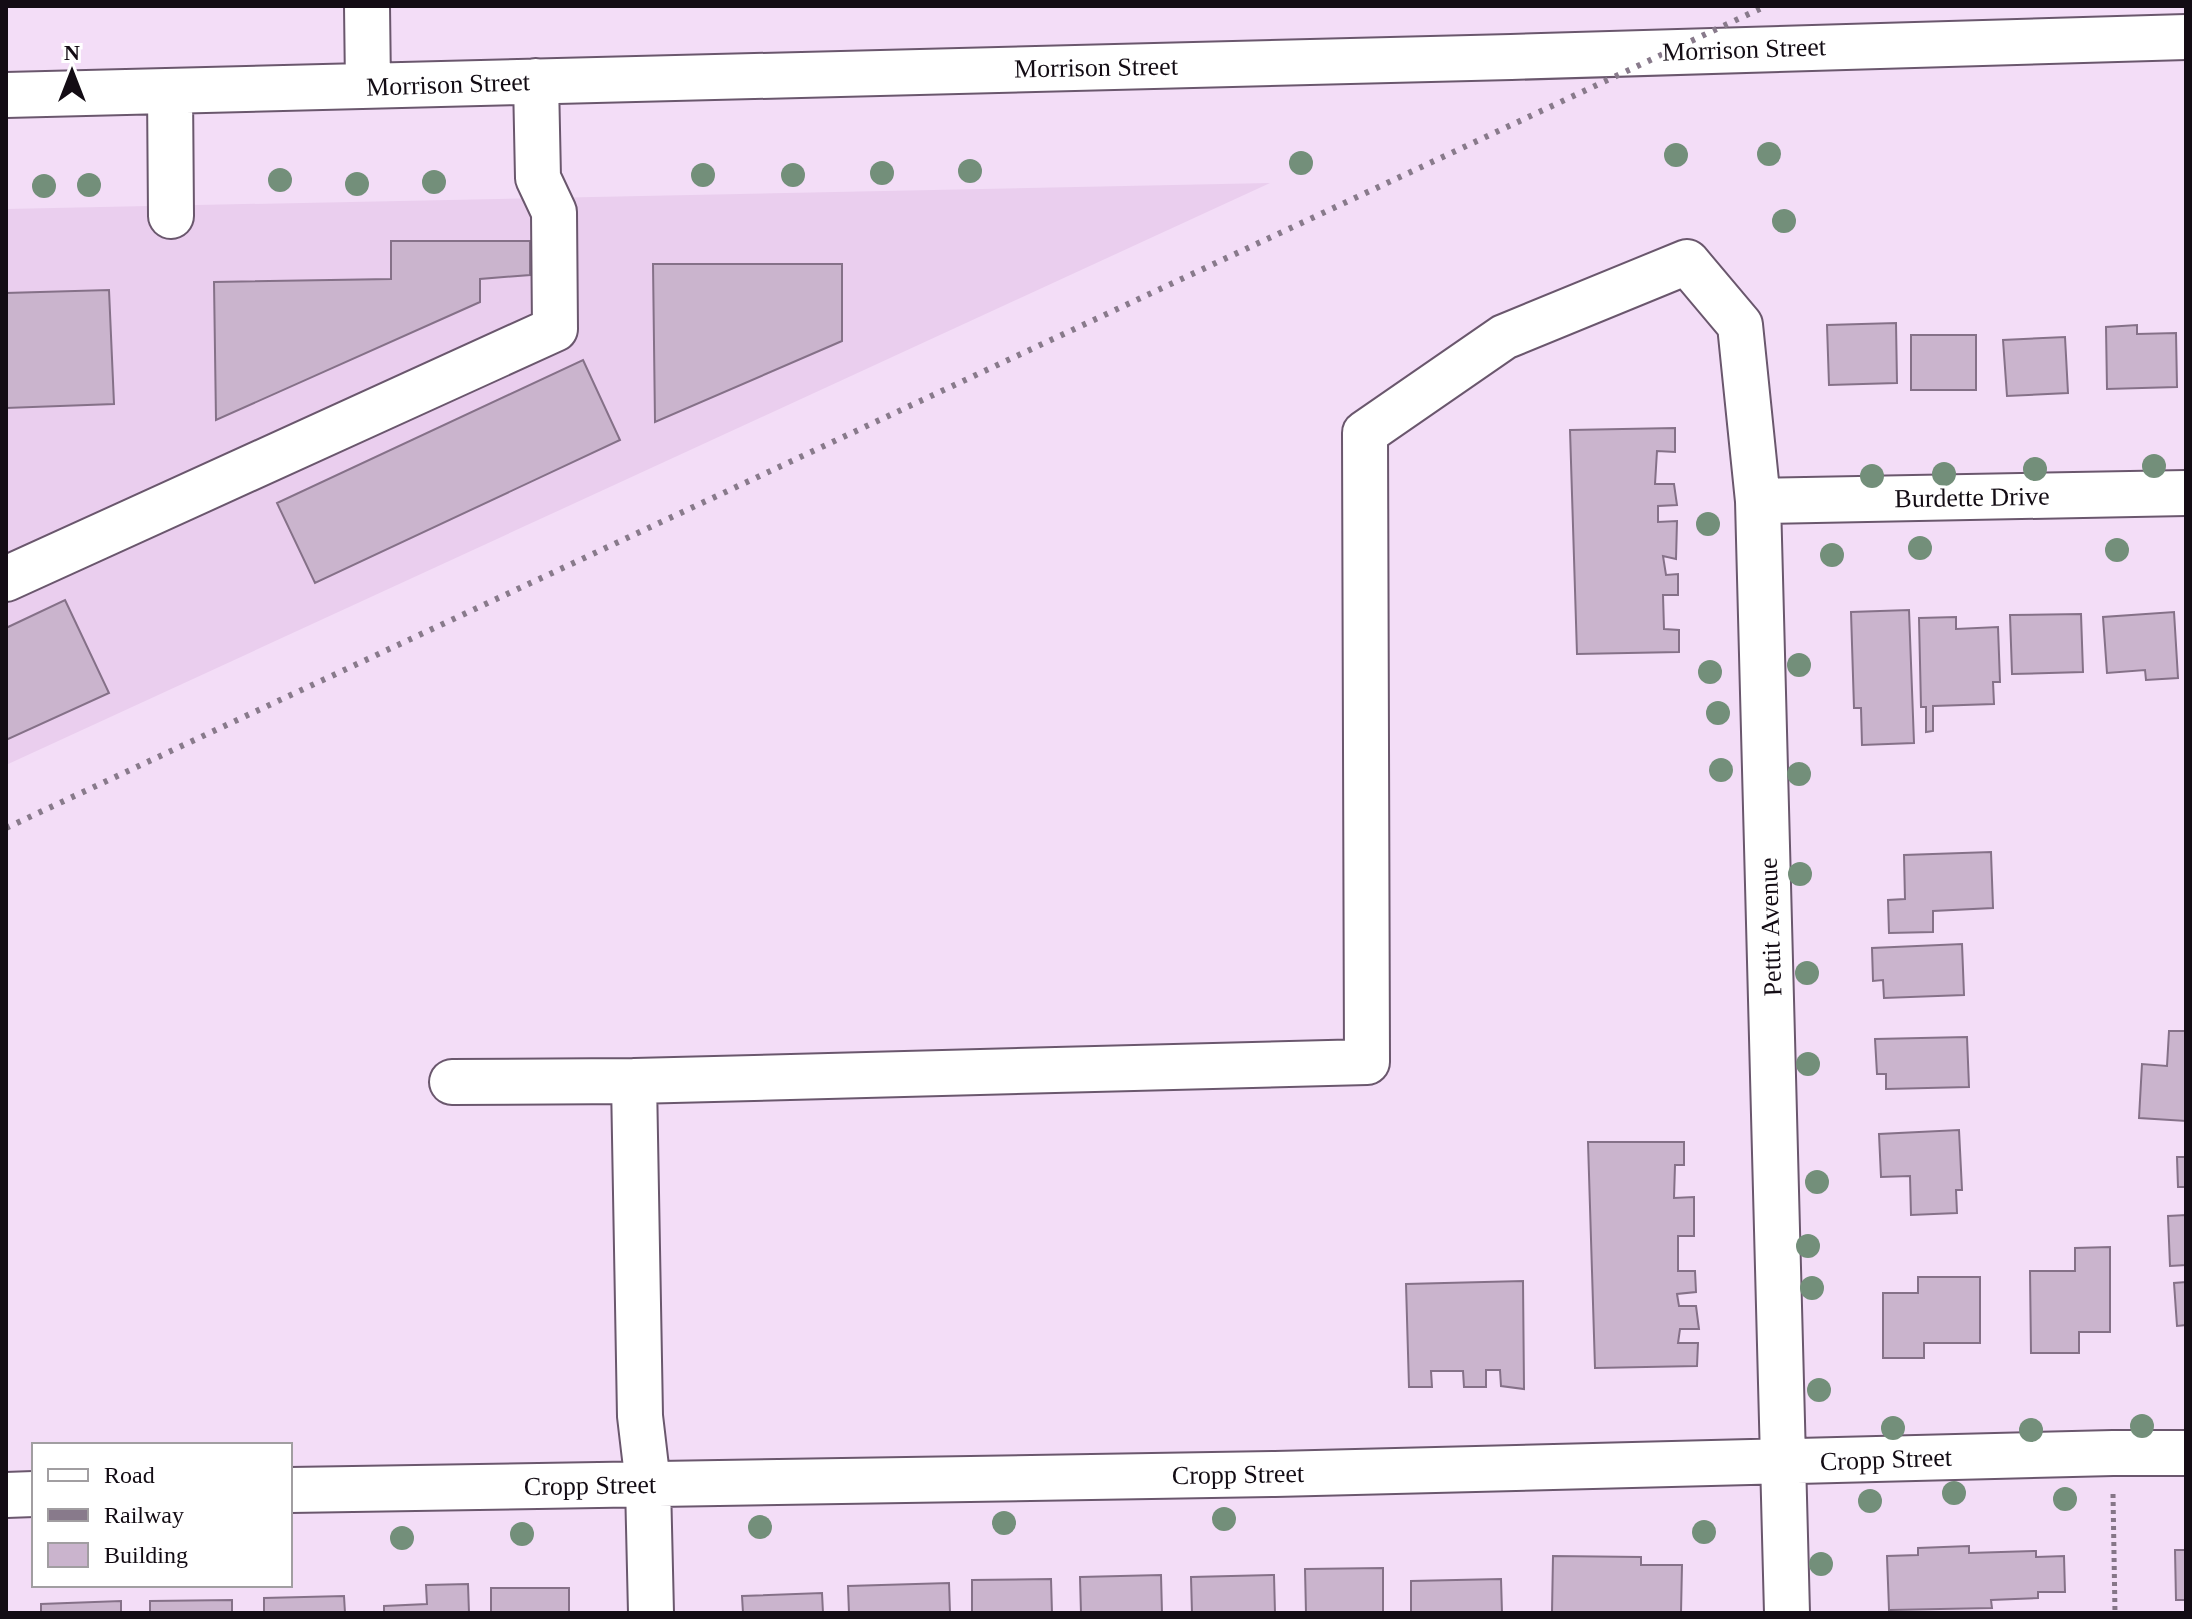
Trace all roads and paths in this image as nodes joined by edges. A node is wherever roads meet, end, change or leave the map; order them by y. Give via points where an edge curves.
1 (367, 6) edge
2 (2186, 37) edge
3 (536, 81) junction
4 (368, 86) junction
5 (170, 91) junction
6 (6, 95) edge
7 (171, 216) dead end
8 (2186, 493) edge
9 (1758, 501) junction
10 (6, 579) edge
11 (634, 1081) junction
12 (452, 1082) dead end
13 (2113, 1453) junction
14 (2186, 1453) edge
15 (1785, 1461) junction
16 (648, 1484) junction
17 (292, 1490) edge
18 (32, 1494) edge
19 (6, 1495) edge
20 (651, 1613) edge
21 (1787, 1613) edge
22 (2115, 1613) edge

1 - 4 street
2 - 3 street, Morrison Street
3 - 4 street, Morrison Street
3 - 10 street via 538,178 554,212 555,329
4 - 5 street, Morrison Street
5 - 6 street, Morrison Street
5 - 7 street
8 - 9 street, Burdette Drive
9 - 11 street, Pettit Avenue via 1740,325 1687,262 1504,337 1365,433 1367,1062
9 - 15 street, Pettit Avenue
11 - 12 street
11 - 16 street via 640,1416
13 - 14 street, Cropp Street
13 - 15 street, Cropp Street
13 - 22 path
15 - 16 street, Cropp Street
15 - 21 street, Pettit Avenue
16 - 17 street, Cropp Street
16 - 20 street
18 - 19 street

